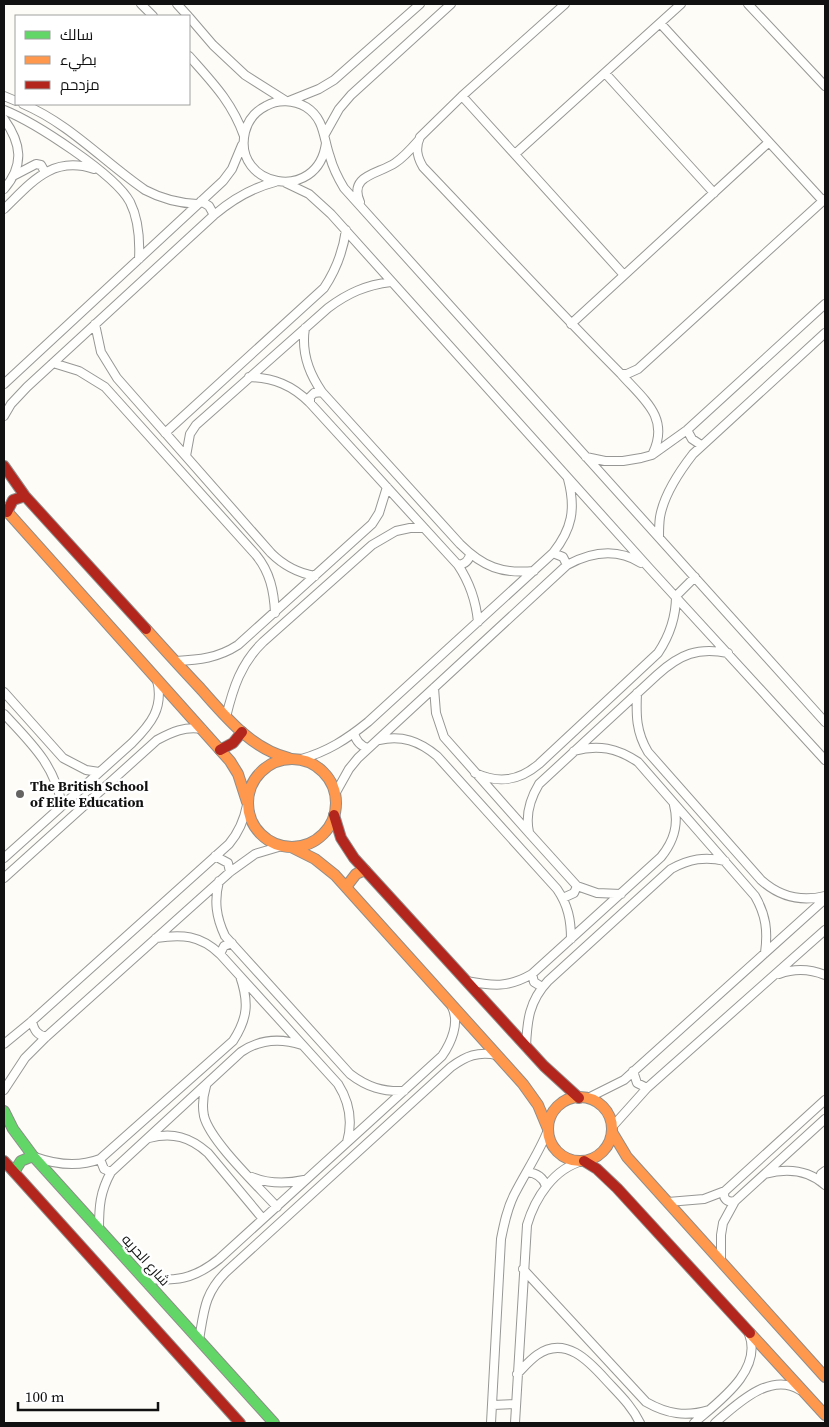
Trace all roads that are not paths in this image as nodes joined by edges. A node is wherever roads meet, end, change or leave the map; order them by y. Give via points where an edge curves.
1 (141, 4) edge
2 (178, 4) edge
3 (420, 4) edge
4 (451, 4) edge
5 (565, 4) edge
6 (681, 4) edge
7 (748, 4) edge
8 (151, 15) edge
9 (188, 15) edge
10 (190, 17) edge
11 (660, 23) junction
12 (190, 57) edge
13 (605, 73) junction
14 (825, 86) edge
15 (462, 96) junction
16 (287, 101) junction
17 (25, 105) edge
18 (4, 110) edge
19 (4, 119) edge
20 (325, 134) junction
21 (420, 137) junction
22 (244, 139) junction
23 (769, 142) junction
24 (326, 143) junction
25 (515, 154) junction
26 (101, 171) junction
27 (45, 172) junction
28 (13, 176) junction
29 (134, 182) junction
30 (275, 182) junction
31 (284, 183) junction
32 (4, 188) edge
33 (123, 191) junction
34 (714, 193) junction
35 (824, 200) edge
36 (199, 202) junction
37 (362, 206) junction
38 (4, 208) edge
39 (214, 215) junction
40 (346, 230) junction
41 (139, 258) junction
42 (624, 275) junction
43 (391, 282) junction
44 (825, 304) edge
45 (304, 308) junction
46 (314, 320) junction
47 (95, 324) junction
48 (571, 324) junction
49 (305, 328) junction
50 (825, 333) edge
51 (53, 363) junction
52 (621, 374) junction
53 (249, 377) junction
54 (117, 378) junction
55 (4, 384) edge
56 (105, 387) junction
57 (322, 392) junction
58 (8, 403) edge
59 (310, 403) junction
60 (4, 416) edge
61 (687, 430) junction
62 (165, 433) junction
63 (702, 445) junction
64 (652, 455) junction
65 (186, 456) junction
66 (586, 457) junction
67 (4, 466) edge
68 (567, 477) junction
69 (387, 487) junction
70 (26, 496) junction
71 (6, 510) edge
72 (424, 528) junction
73 (362, 534) junction
74 (659, 537) junction
75 (372, 545) junction
76 (271, 553) junction
77 (553, 553) junction
78 (470, 554) junction
79 (261, 562) junction
80 (458, 565) junction
81 (567, 566) junction
82 (650, 569) junction
83 (534, 571) junction
84 (315, 576) junction
85 (695, 577) junction
86 (676, 596) junction
87 (275, 613) junction
88 (478, 622) junction
89 (238, 645) junction
90 (728, 653) junction
91 (249, 657) junction
92 (176, 661) junction
93 (647, 664) junction
94 (657, 675) junction
95 (156, 678) junction
96 (434, 688) junction
97 (4, 692) edge
98 (637, 693) junction
99 (4, 714) edge
100 (226, 717) junction
101 (825, 722) edge
102 (202, 729) junction
103 (242, 732) junction
104 (354, 733) junction
105 (138, 736) junction
106 (377, 741) junction
107 (450, 744) junction
108 (148, 747) junction
109 (368, 748) junction
110 (54, 749) junction
111 (220, 750) junction
112 (574, 751) junction
113 (648, 752) junction
114 (437, 756) junction
115 (43, 758) junction
116 (289, 758) junction
117 (302, 759) junction
118 (825, 760) edge
119 (638, 762) junction
120 (539, 764) junction
121 (99, 772) junction
122 (475, 773) junction
123 (549, 774) junction
124 (335, 794) junction
125 (247, 803) junction
126 (674, 803) junction
127 (62, 806) junction
128 (334, 815) junction
129 (530, 834) junction
130 (287, 846) junction
131 (215, 856) junction
132 (661, 857) junction
133 (4, 858) edge
134 (725, 861) junction
135 (671, 869) junction
136 (365, 870) junction
137 (230, 872) junction
138 (4, 878) edge
139 (220, 881) junction
140 (577, 886) junction
141 (767, 886) junction
142 (346, 887) junction
143 (620, 894) junction
144 (755, 896) junction
145 (563, 898) junction
146 (825, 898) edge
147 (825, 930) edge
148 (156, 938) junction
149 (571, 939) junction
150 (232, 943) junction
151 (765, 953) junction
152 (220, 954) junction
153 (532, 974) junction
154 (240, 976) junction
155 (825, 976) edge
156 (773, 977) junction
157 (466, 981) junction
158 (542, 987) junction
159 (449, 1001) junction
160 (32, 1021) junction
161 (46, 1037) junction
162 (233, 1041) junction
163 (4, 1044) edge
164 (303, 1045) junction
165 (526, 1046) junction
166 (242, 1052) junction
167 (497, 1055) junction
168 (442, 1056) junction
169 (451, 1067) junction
170 (633, 1071) junction
171 (350, 1074) junction
172 (207, 1084) junction
173 (338, 1084) junction
174 (647, 1088) junction
175 (4, 1090) edge
176 (404, 1091) junction
177 (583, 1098) junction
178 (825, 1100) edge
179 (4, 1111) edge
180 (825, 1119) edge
181 (548, 1130) junction
182 (612, 1130) junction
183 (147, 1138) junction
184 (347, 1142) junction
185 (33, 1156) junction
186 (100, 1158) junction
187 (4, 1161) edge
188 (584, 1161) junction
189 (825, 1171) edge
190 (14, 1172) junction
191 (111, 1172) junction
192 (527, 1172) junction
193 (248, 1175) junction
194 (764, 1175) junction
195 (306, 1180) junction
196 (823, 1183) edge
197 (546, 1186) junction
198 (725, 1191) junction
199 (735, 1201) junction
200 (668, 1202) junction
201 (277, 1206) junction
202 (263, 1219) junction
203 (99, 1229) junction
204 (721, 1261) junction
205 (524, 1269) junction
206 (213, 1274) junction
207 (144, 1279) junction
208 (748, 1332) junction
209 (198, 1340) junction
210 (518, 1374) junction
211 (825, 1378) edge
212 (736, 1385) junction
213 (806, 1394) junction
214 (747, 1396) junction
215 (646, 1402) junction
216 (821, 1402) edge
217 (516, 1404) junction
218 (493, 1405) junction
219 (709, 1410) junction
220 (635, 1412) junction
221 (825, 1415) edge
222 (240, 1423) edge
223 (274, 1423) edge
224 (491, 1423) edge
225 (514, 1423) edge
226 (640, 1423) edge
227 (694, 1423) edge
228 (716, 1423) edge

1 - 8 street
2 - 9 street
3 - 16 street via 334,80
4 - 20 street via 351,95
5 - 15 street
6 - 11 street
7 - 14 street
10 - 16 street via 245,75
11 - 13 street
11 - 23 street
12 - 22 street via 222,93 239,122
13 - 25 street
13 - 34 street
15 - 21 street
15 - 25 street
16 - 20 street via 312,111
16 - 22 street via 269,104 255,114
17 - 29 street via 64,127
18 - 26 street via 27,121
19 - 28 street via 17,141 19,153
20 - 24 street
21 - 37 street via 396,163 361,180 357,191
21 - 48 street via 417,151 423,167
22 - 30 street via 252,167
22 - 36 street via 232,169
23 - 34 street
23 - 35 street
24 - 31 street via 321,160 310,174
24 - 37 street via 344,188
25 - 42 street
26 - 27 street via 73,164
26 - 33 street
27 - 28 street via 36,164
27 - 38 street
28 - 32 street
29 - 33 street via 132,190
29 - 36 street via 157,197 184,203
30 - 31 street
30 - 39 street via 248,191
31 - 40 street via 309,194
33 - 41 street via 137,223
34 - 42 street
35 - 52 street via 638,368
36 - 39 street via 209,206
36 - 41 street
37 - 66 street
39 - 47 street
40 - 43 street
40 - 45 street via 341,255 331,278
41 - 55 street
42 - 48 street
43 - 46 street via 357,289
43 - 68 street
44 - 61 street
45 - 46 street via 310,310
45 - 62 street
46 - 49 street
47 - 51 street
47 - 54 street via 101,352
48 - 52 street
49 - 53 street
49 - 57 street via 304,354
50 - 63 street
51 - 56 street via 79,371
51 - 58 street
52 - 64 street via 655,412 659,429
53 - 59 street via 276,380
53 - 65 street via 196,425 190,434
54 - 56 street
54 - 62 street
56 - 79 street
57 - 59 street via 314,393
57 - 78 street
58 - 60 street
59 - 69 street
61 - 63 street via 692,440
61 - 64 street
62 - 65 street
63 - 74 street via 678,473 667,494 660,517
64 - 66 street via 623,462
65 - 76 street
66 - 74 street
67 - 70 street
68 - 77 street via 572,493 569,526
68 - 82 street
69 - 72 street
69 - 73 street via 379,513
70 - 71 street via 16,498
70 - 92 street
71 - 95 street
72 - 75 street via 396,531
72 - 80 street
73 - 75 street via 372,535
73 - 84 street
74 - 85 street
75 - 91 street
76 - 79 street via 270,560
76 - 84 street via 296,571
77 - 81 street via 563,557
77 - 83 street
78 - 80 street via 465,563
78 - 83 street via 493,568
79 - 87 street via 272,586
80 - 88 street via 470,586
81 - 82 street via 598,553 634,559
81 - 96 street
82 - 86 street
83 - 88 street
84 - 87 street
85 - 86 street
85 - 101 street
86 - 90 street
86 - 93 street via 672,627 658,653
87 - 89 street
88 - 104 street
89 - 91 street via 241,653
89 - 92 street via 216,657
90 - 94 street via 692,653 670,663
90 - 118 street
91 - 100 street via 234,684
92 - 100 street
93 - 94 street
93 - 120 street
94 - 98 street
95 - 102 street
95 - 105 street via 159,704
96 - 106 street
96 - 107 street via 440,725
97 - 110 street
98 - 112 street
98 - 113 street via 638,730
99 - 115 street
100 - 103 street
102 - 108 street via 180,729
102 - 111 street
103 - 111 street via 233,743
103 - 116 street via 264,750
104 - 109 street via 360,745
104 - 117 street via 328,750
105 - 108 street via 147,738
105 - 121 street
106 - 109 street
106 - 114 street via 403,738 427,747
107 - 114 street
107 - 122 street
108 - 138 street
109 - 124 street via 349,769
110 - 115 street via 49,757
110 - 121 street via 74,765
111 - 125 street via 238,774
112 - 119 street via 600,746 626,754
112 - 123 street
113 - 119 street via 640,756
113 - 141 street
114 - 145 street
115 - 127 street via 56,781
116 - 117 street
116 - 125 street via 268,765 260,772 251,786
117 - 124 street via 323,772
119 - 126 street
120 - 122 street via 530,772 509,780 491,779
120 - 123 street via 541,770
121 - 127 street
122 - 129 street
123 - 129 street via 532,796 527,822
124 - 128 street
125 - 130 street via 249,816 262,836
125 - 131 street via 238,833
126 - 132 street via 676,826 669,848
126 - 134 street
127 - 133 street
128 - 130 street via 326,830 314,841
128 - 136 street via 341,838
129 - 140 street
130 - 137 street via 255,854
130 - 142 street via 326,866
131 - 137 street via 228,864
131 - 160 street
132 - 135 street
132 - 143 street
134 - 135 street via 697,859
134 - 144 street
135 - 158 street
136 - 142 street via 355,874
136 - 157 street
137 - 139 street
139 - 148 street
139 - 150 street via 217,915 225,936
140 - 143 street via 597,893
140 - 145 street via 574,893
141 - 144 street via 764,894
141 - 146 street via 797,899
142 - 159 street
143 - 149 street
144 - 151 street via 766,923
145 - 149 street via 570,918
146 - 151 street
147 - 156 street
148 - 152 street via 192,937
148 - 161 street
149 - 153 street
150 - 152 street via 224,946
150 - 171 street
151 - 170 street
152 - 154 street
153 - 157 street via 508,985
153 - 158 street via 534,982
154 - 162 street via 245,989 245,1018
154 - 164 street
155 - 156 street via 798,970
156 - 174 street
157 - 165 street
158 - 165 street via 530,1008
159 - 167 street
159 - 168 street via 455,1023 449,1046
160 - 161 street via 38,1034
160 - 163 street
161 - 175 street via 25,1058
162 - 166 street via 241,1044
162 - 186 street
164 - 166 street via 268,1041
164 - 173 street
165 - 177 street via 555,1078
166 - 172 street
167 - 169 street via 468,1055
167 - 181 street via 531,1094
168 - 169 street via 449,1060
168 - 176 street
169 - 206 street
170 - 174 street via 637,1082
170 - 177 street via 613,1086
171 - 173 street via 347,1080
171 - 176 street via 375,1088
172 - 183 street
172 - 193 street via 203,1106 208,1127
173 - 184 street via 349,1107
174 - 182 street
176 - 184 street
177 - 181 street via 564,1102 557,1108
177 - 182 street via 605,1109
178 - 198 street
179 - 185 street, شارع الحريه via 13,1130
180 - 194 street
181 - 188 street via 559,1153 574,1161
181 - 192 street
182 - 188 street via 611,1139 603,1151
182 - 200 street via 627,1157
183 - 191 street
183 - 202 street via 174,1135 198,1144
184 - 195 street
185 - 186 street via 71,1164
185 - 190 street via 18,1162
185 - 203 street, شارع الحريه
186 - 191 street via 102,1166
187 - 190 street
188 - 197 street via 574,1163
188 - 208 street via 617,1188
189 - 196 street
190 - 222 street
191 - 203 street via 100,1198
192 - 197 street via 541,1177
192 - 218 street via 508,1210 501,1240
193 - 195 street via 277,1183
193 - 201 street
194 - 196 street via 787,1170
194 - 199 street
195 - 201 street
197 - 205 street via 527,1226
198 - 199 street via 726,1200
198 - 200 street via 704,1199
199 - 204 street via 723,1223
200 - 204 street
201 - 202 street
202 - 206 street
203 - 207 street, شارع الحريه
204 - 211 street
205 - 210 street
205 - 215 street
206 - 207 street via 173,1280
206 - 209 street
207 - 209 street, شارع الحريه
208 - 212 street via 752,1341 751,1353
208 - 213 street
209 - 223 street, شارع الحريه
210 - 217 street
210 - 220 street via 538,1354 549,1349 573,1350 592,1364
212 - 214 street via 744,1388
212 - 219 street
213 - 214 street via 795,1387 770,1386
213 - 216 street
214 - 228 street
215 - 219 street via 670,1413 696,1414
215 - 220 street via 643,1410
216 - 221 street
217 - 218 street
217 - 225 street
218 - 224 street
219 - 227 street
220 - 226 street

